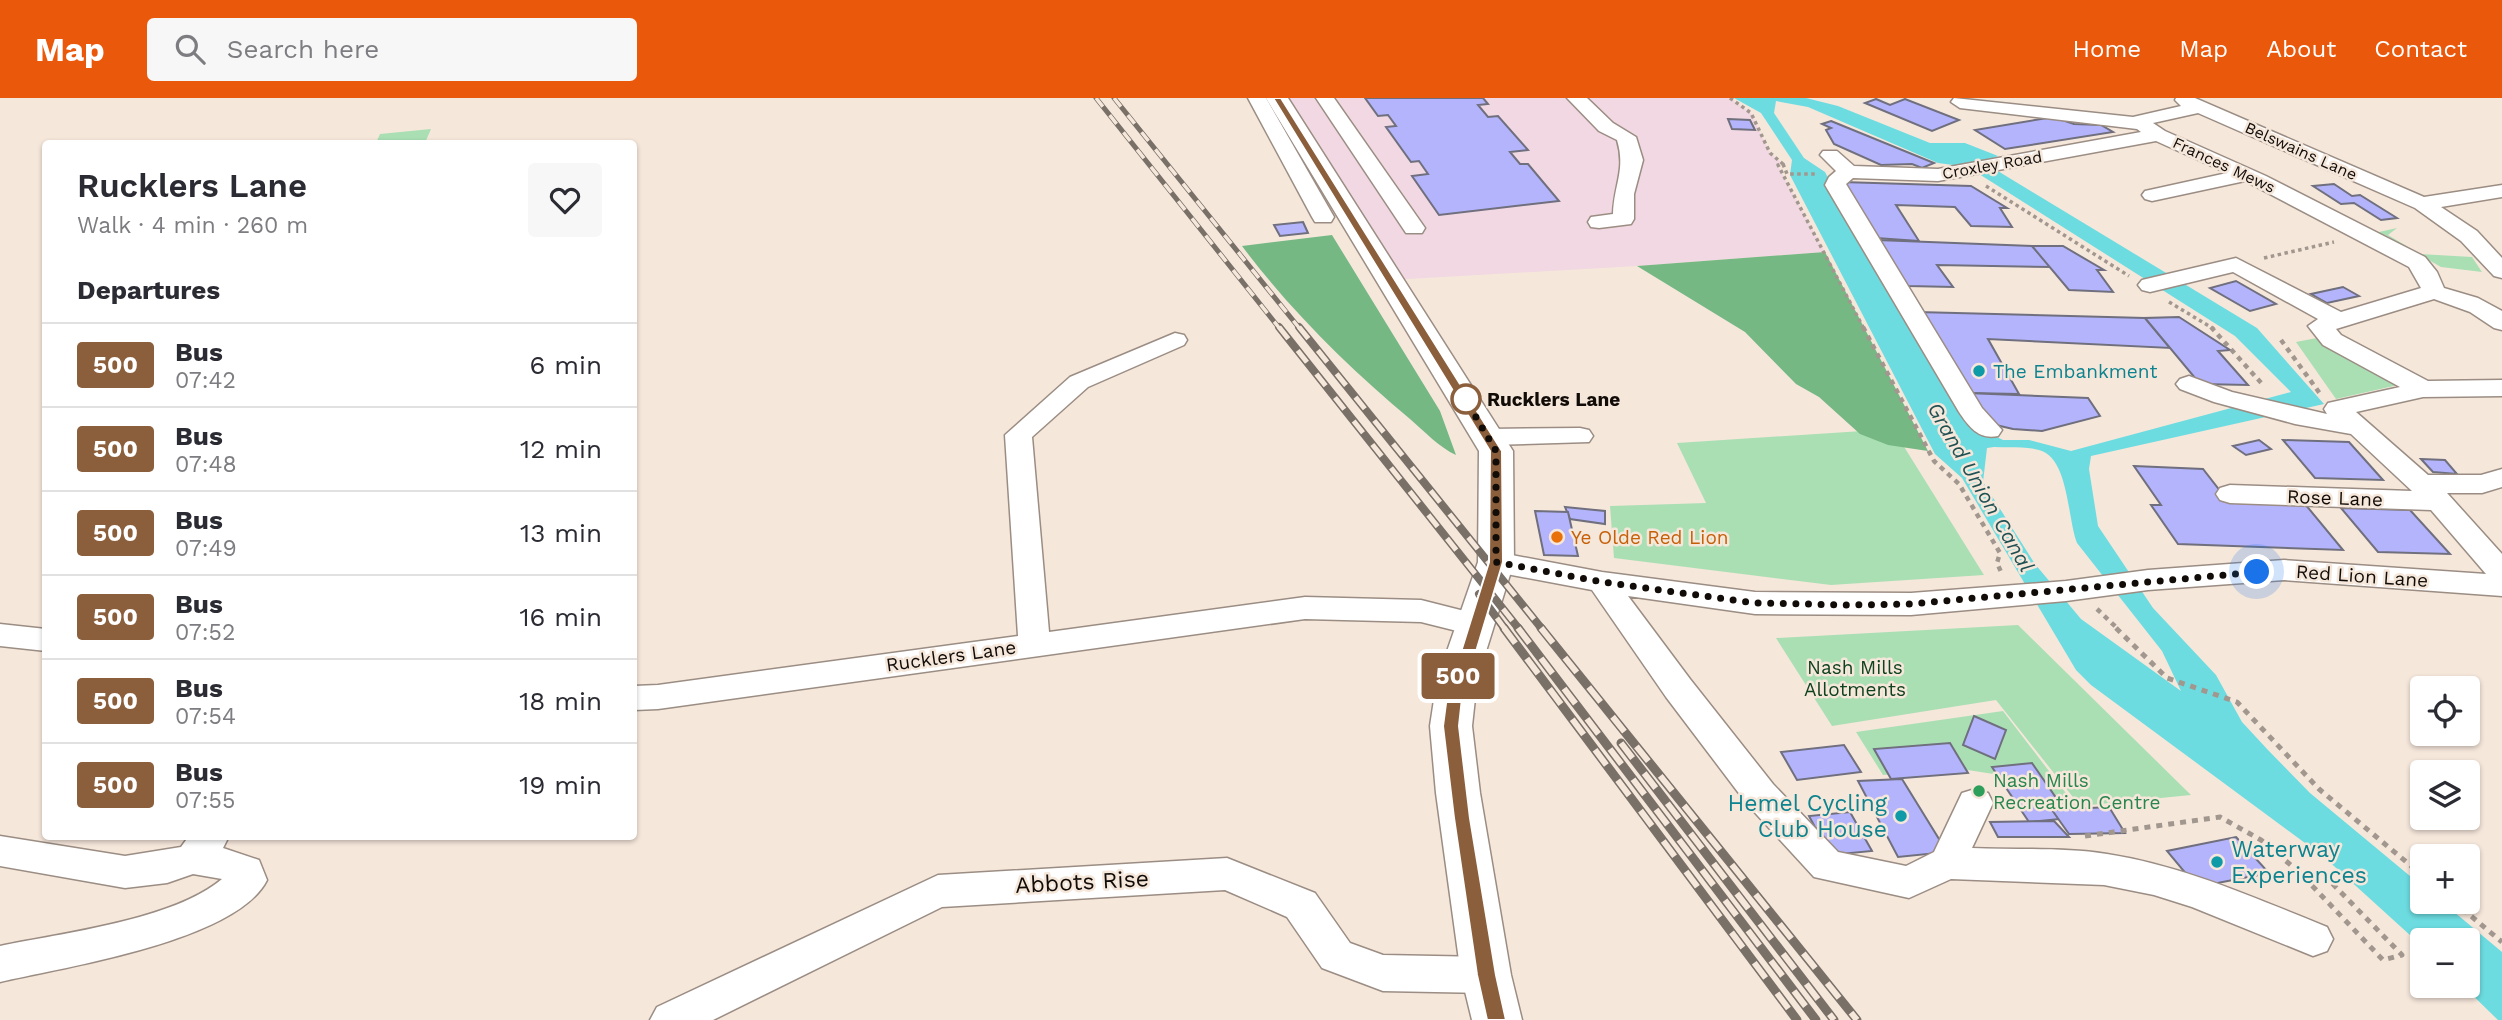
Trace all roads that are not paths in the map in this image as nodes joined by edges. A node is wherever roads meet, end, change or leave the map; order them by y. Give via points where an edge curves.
1 (1257, 98) edge
2 (1277, 98) edge
3 (1325, 98) edge
4 (1576, 98) edge
5 (2180, 98) edge
6 (1960, 102) dead end
7 (2201, 107) junction
8 (2150, 130) junction
9 (1826, 164) road end
10 (1849, 172) junction
11 (2247, 175) junction
12 (2502, 191) edge
13 (2152, 195) dead end
14 (2422, 204) junction
15 (1323, 217) dead end
16 (1599, 222) dead end
17 (1414, 228) dead end
18 (2502, 271) edge
19 (2150, 285) dead end
20 (2434, 292) junction
21 (2337, 320) junction
22 (2502, 323) edge
23 (1175, 340) dead end
24 (2189, 384) dead end
25 (2502, 388) edge
26 (2423, 389) junction
27 (2360, 428) junction
28 (1989, 430) dead end
29 (1580, 436) dead end
30 (1490, 437) junction
31 (2502, 478) edge
32 (2430, 492) junction
33 (2230, 494) dead end
34 (1496, 562) junction
35 (2502, 573) edge
36 (1602, 582) junction
37 (2502, 586) edge
38 (1477, 625) junction
39 (0, 635) edge
40 (42, 640) edge
41 (1034, 644) junction
42 (637, 698) edge
43 (1975, 803) dead end
44 (202, 848) edge
45 (0, 851) edge
46 (1947, 863) junction
47 (2314, 939) dead end
48 (0, 964) edge
49 (1486, 975) junction
50 (671, 1020) edge
51 (1496, 1020) edge

1 - 15 street
2 - 30 main road
3 - 17 street
4 - 16 street via 1606,127 1626,137 1633,160 1623,219
5 - 7 street, Belswains Lane
6 - 8 street
7 - 8 street, Frances Mews via 2141,120
7 - 14 street, Belswains Lane
8 - 10 street, Croxley Road via 1938,175
8 - 11 street, Frances Mews
9 - 10 street
10 - 28 street via 1835,185 1972,412
11 - 13 street
11 - 20 street, Frances Mews via 2417,262
12 - 14 street
14 - 18 street, Belswains Lane via 2469,236
19 - 21 street via 2236,265
20 - 21 street
20 - 22 street via 2468,301
21 - 26 street via 2320,326 2332,340
23 - 41 street via 1079,382 1018,435
24 - 27 street via 2295,416
25 - 26 street
26 - 27 street, Rose Lane via 2337,410
27 - 32 street, Rose Lane
29 - 30 street
30 - 34 main road via 1496,451
31 - 32 street, Rose Lane
32 - 33 street, Rose Lane
32 - 35 street, Rose Lane
34 - 36 street, Red Lion Lane
34 - 38 main road
36 - 37 street, Red Lion Lane via 1755,603 1911,604 2284,570
36 - 46 street via 1752,784 1838,876 1909,882
38 - 41 street, Rucklers Lane via 1421,611 1304,608
38 - 49 main road via 1457,680 1451,726
39 - 40 street
41 - 42 street, Rucklers Lane
43 - 46 street
44 - 45 street via 167,867 124,872
44 - 48 street via 246,871 248,880 238,892 202,913
46 - 47 street via 2104,869 2154,878
49 - 50 street, Abbots Rise via 1382,973 1336,956 1301,905 1227,874 938,891
49 - 51 main road

